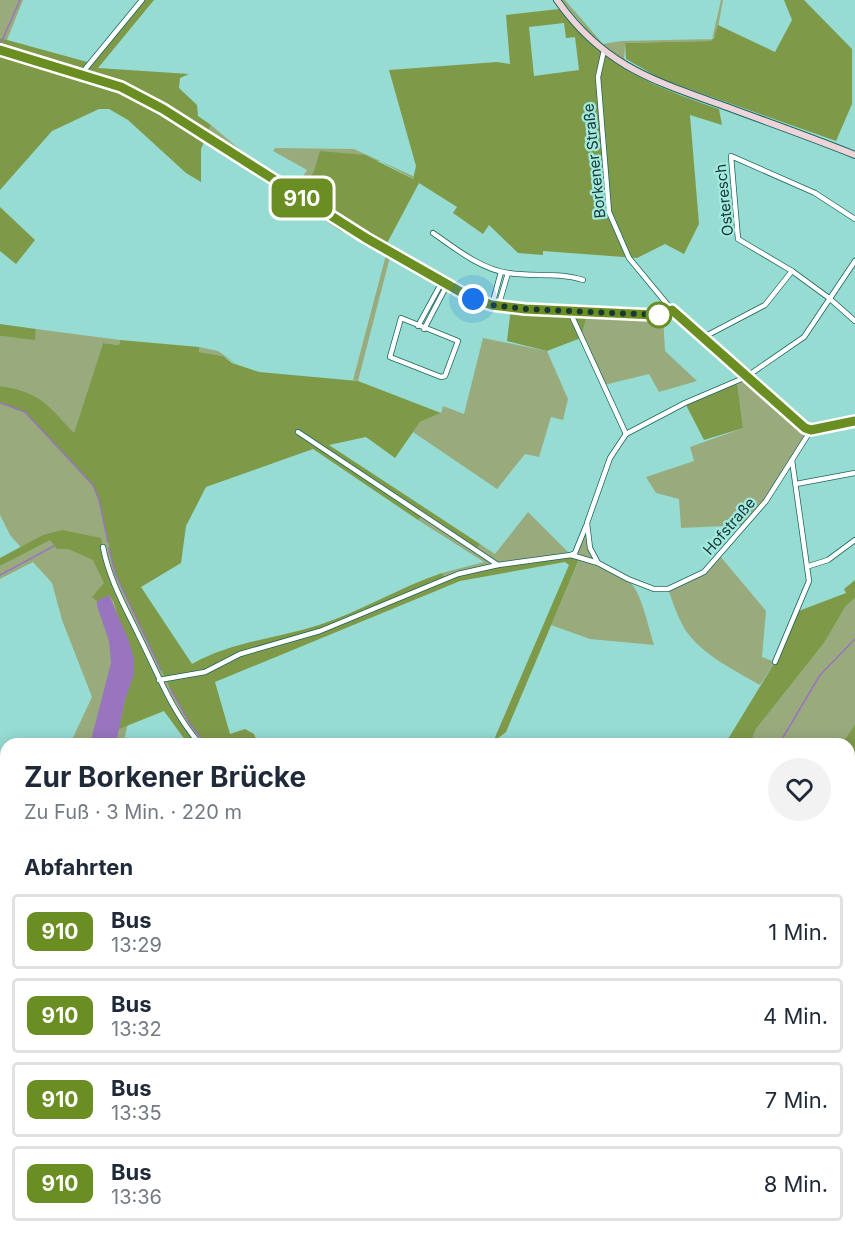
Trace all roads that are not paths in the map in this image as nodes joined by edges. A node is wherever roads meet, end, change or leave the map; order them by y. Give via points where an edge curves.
1 (142, 0) edge
2 (557, 0) edge
3 (0, 50) edge
4 (604, 50) junction
5 (82, 73) junction
6 (855, 155) edge
7 (855, 219) edge
8 (433, 233) dead end
9 (855, 261) edge
10 (792, 271) junction
11 (501, 272) junction
12 (508, 273) junction
13 (583, 280) dead end
14 (444, 284) junction
15 (829, 297) junction
16 (492, 305) junction
17 (498, 307) junction
18 (569, 310) junction
19 (672, 310) junction
20 (855, 321) edge
21 (418, 326) junction
22 (424, 329) junction
23 (704, 338) junction
24 (746, 377) junction
25 (855, 421) edge
26 (811, 430) junction
27 (298, 432) dead end
28 (626, 434) junction
29 (792, 460) junction
30 (855, 473) edge
31 (796, 484) junction
32 (587, 523) junction
33 (855, 540) edge
34 (103, 547) dead end
35 (571, 555) junction
36 (598, 563) junction
37 (498, 565) junction
38 (809, 566) junction
39 (775, 662) dead end
40 (159, 680) junction
41 (194, 738) edge

1 - 5 street
2 - 4 street
3 - 5 street
4 - 6 street via 664,86
4 - 19 street, Borkener Straße via 598,77 609,212 629,258
5 - 14 street via 121,87 163,109
7 - 10 street, Osteresch via 815,193 731,156 738,239
8 - 11 street via 463,254
9 - 15 street
10 - 15 street, Osteresch
10 - 23 street via 765,305
11 - 12 street
11 - 16 street
12 - 13 street
12 - 17 street
14 - 16 street
14 - 21 street
14 - 22 street
15 - 20 street, Osteresch
15 - 24 street via 804,337
16 - 17 street
17 - 18 street
18 - 19 street via 659,315
18 - 28 street
19 - 23 street, Borkener Straße
21 - 22 street
21 - 22 street via 401,318 390,357 445,376 458,341
23 - 24 street, Borkener Straße
24 - 26 street, Borkener Straße
24 - 28 street
25 - 26 street
26 - 29 street, Hofstraße
27 - 37 street
28 - 32 street via 610,458
29 - 31 street
29 - 36 street, Hofstraße via 766,501 720,556 688,581 668,589 654,589
30 - 31 street
31 - 38 street
32 - 35 street
32 - 36 street via 590,548
33 - 38 street via 828,560
34 - 40 street via 109,574
35 - 36 street, Hofstraße
35 - 37 street
37 - 40 street via 430,583 320,631 240,654 205,672
38 - 39 street via 809,581
40 - 41 street

